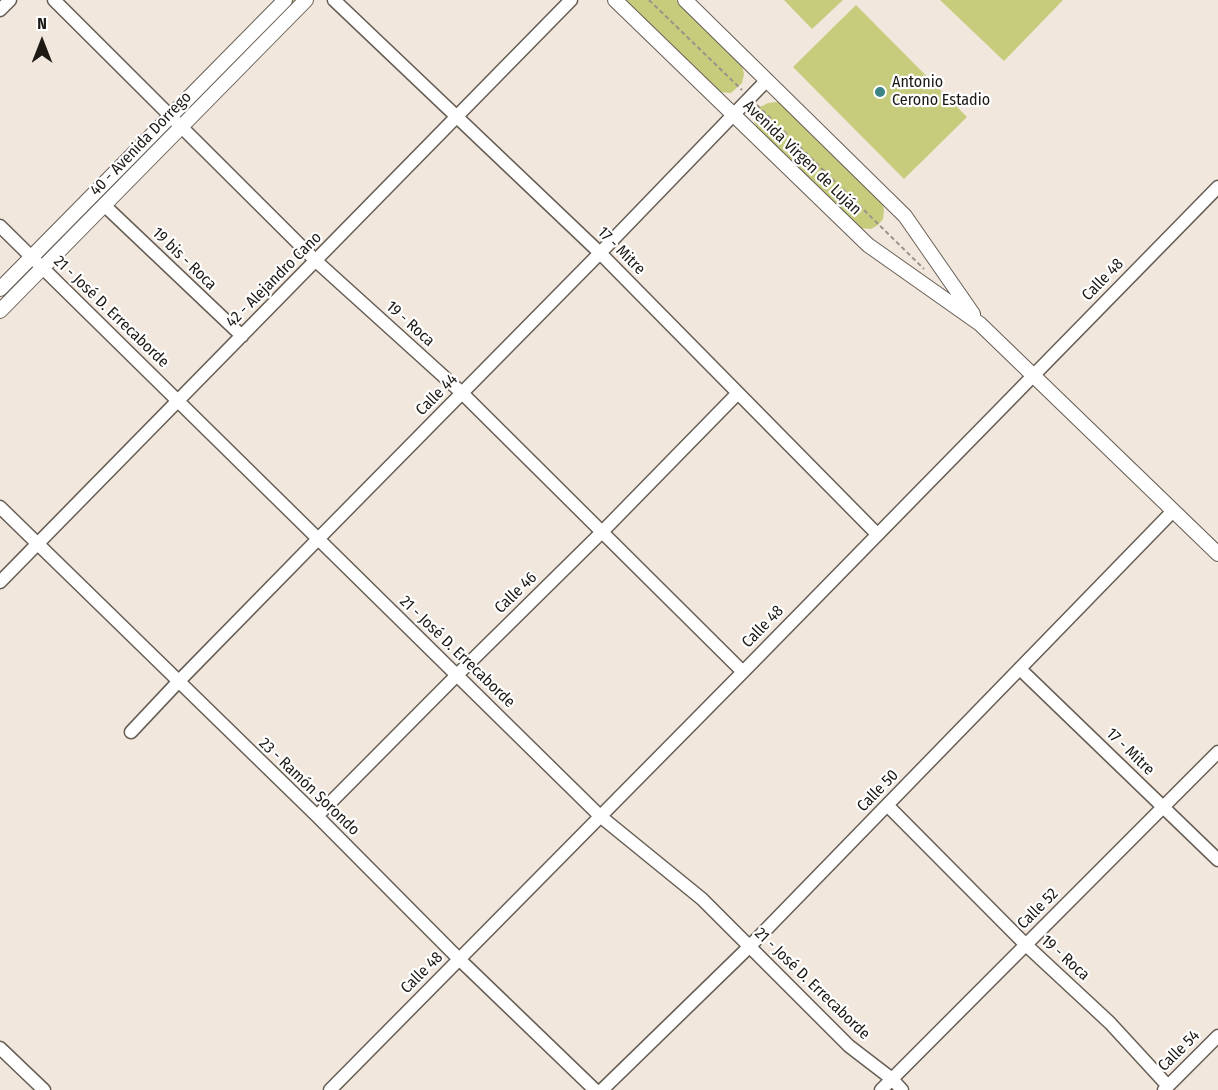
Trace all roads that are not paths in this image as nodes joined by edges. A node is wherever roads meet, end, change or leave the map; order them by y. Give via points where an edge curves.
1 (10, 0) edge
2 (54, 0) edge
3 (285, 0) edge
4 (306, 0) edge
5 (334, 0) edge
6 (571, 0) edge
7 (615, 0) edge
8 (685, 0) edge
9 (0, 10) edge
10 (767, 80) junction
11 (733, 115) junction
12 (170, 116) junction
13 (457, 116) junction
14 (181, 126) junction
15 (1218, 187) edge
16 (104, 205) junction
17 (0, 226) edge
18 (600, 253) junction
19 (32, 257) junction
20 (316, 261) junction
21 (42, 268) junction
22 (0, 289) edge
23 (0, 311) edge
24 (980, 324) junction
25 (242, 336) junction
26 (1034, 375) junction
27 (462, 393) junction
28 (738, 393) junction
29 (178, 401) junction
30 (0, 507) edge
31 (1173, 511) junction
32 (602, 532) junction
33 (877, 534) junction
34 (318, 538) junction
35 (38, 544) junction
36 (1218, 554) edge
37 (0, 582) edge
38 (1020, 669) junction
39 (742, 672) junction
40 (457, 675) junction
41 (178, 682) junction
42 (131, 732) dead end
43 (1218, 752) edge
44 (887, 805) junction
45 (1163, 807) junction
46 (317, 816) junction
47 (600, 816) junction
48 (1218, 860) edge
49 (1026, 945) junction
50 (750, 946) junction
51 (459, 959) junction
52 (1218, 1036) edge
53 (0, 1048) edge
54 (892, 1078) junction
55 (1166, 1088) edge
56 (44, 1090) edge
57 (330, 1090) edge
58 (595, 1090) edge
59 (602, 1090) edge
60 (881, 1090) edge
61 (902, 1090) edge

1 - 9 street
2 - 12 street, 19 - Roca
3 - 12 street, 40 - Avenida Dorrego
4 - 14 street, 40 - Avenida Dorrego
5 - 13 street, 17 - Mitre
6 - 13 street, 42 - Alejandro Cano
7 - 11 street, Avenida Virgen de Luján
8 - 10 street, Avenida Virgen de Luján
10 - 11 street, Calle 44
10 - 24 street, Avenida Virgen de Luján via 905,216
11 - 18 street, Calle 44
11 - 24 street, Avenida Virgen de Luján via 868,245
12 - 14 street, 19 - Roca
12 - 19 street, 40 - Avenida Dorrego
13 - 18 street, 17 - Mitre
13 - 20 street, 42 - Alejandro Cano
14 - 16 street, 40 - Avenida Dorrego
14 - 20 street, 19 - Roca
15 - 26 street, Calle 48
16 - 21 street, 40 - Avenida Dorrego
16 - 25 street, 19 bis - Roca
17 - 19 street, 21 - José D. Errecaborde
18 - 27 street, Calle 44
18 - 28 street, 17 - Mitre
19 - 21 street, 21 - José D. Errecaborde
19 - 22 street, 40 - Avenida Dorrego
20 - 25 street, 42 - Alejandro Cano
20 - 27 street, 19 - Roca
21 - 23 street, 40 - Avenida Dorrego
21 - 29 street, 21 - José D. Errecaborde
24 - 26 street, Avenida Virgen de Luján
25 - 29 street, 42 - Alejandro Cano
26 - 31 street, Avenida Virgen de Luján
26 - 33 street, Calle 48
27 - 32 street, 19 - Roca
27 - 34 street, Calle 44
28 - 32 street, Calle 46
28 - 33 street, 17 - Mitre
29 - 34 street, 21 - José D. Errecaborde
29 - 35 street, 42 - Alejandro Cano
30 - 35 street, 23 - Ramón Sorondo
31 - 36 street, Avenida Virgen de Luján
31 - 38 street, Calle 50
32 - 39 street, 19 - Roca
32 - 40 street, Calle 46
33 - 39 street, Calle 48
34 - 40 street, 21 - José D. Errecaborde
34 - 41 street, Calle 44
35 - 37 street, 42 - Alejandro Cano
35 - 41 street, 23 - Ramón Sorondo
38 - 44 street, Calle 50
38 - 45 street, 17 - Mitre
39 - 47 street, Calle 48
40 - 46 street, Calle 46
40 - 47 street, 21 - José D. Errecaborde
41 - 42 street, Calle 44
41 - 46 street, 23 - Ramón Sorondo
43 - 45 street, Calle 52
44 - 49 street, 19 - Roca
44 - 50 street, Calle 50
45 - 48 street, 17 - Mitre
45 - 49 street, Calle 52
46 - 51 street, 23 - Ramón Sorondo
47 - 50 street, 21 - José D. Errecaborde via 702,899
47 - 51 street, Calle 48
49 - 54 street, Calle 52
49 - 55 street, 19 - Roca via 1110,1023
50 - 54 street, 21 - José D. Errecaborde via 849,1046
50 - 59 street, Calle 50
51 - 57 street, Calle 48
51 - 58 street, 23 - Ramón Sorondo
52 - 55 street, Calle 54
53 - 56 street
54 - 60 street, Calle 52
54 - 61 street, 21 - José D. Errecaborde

